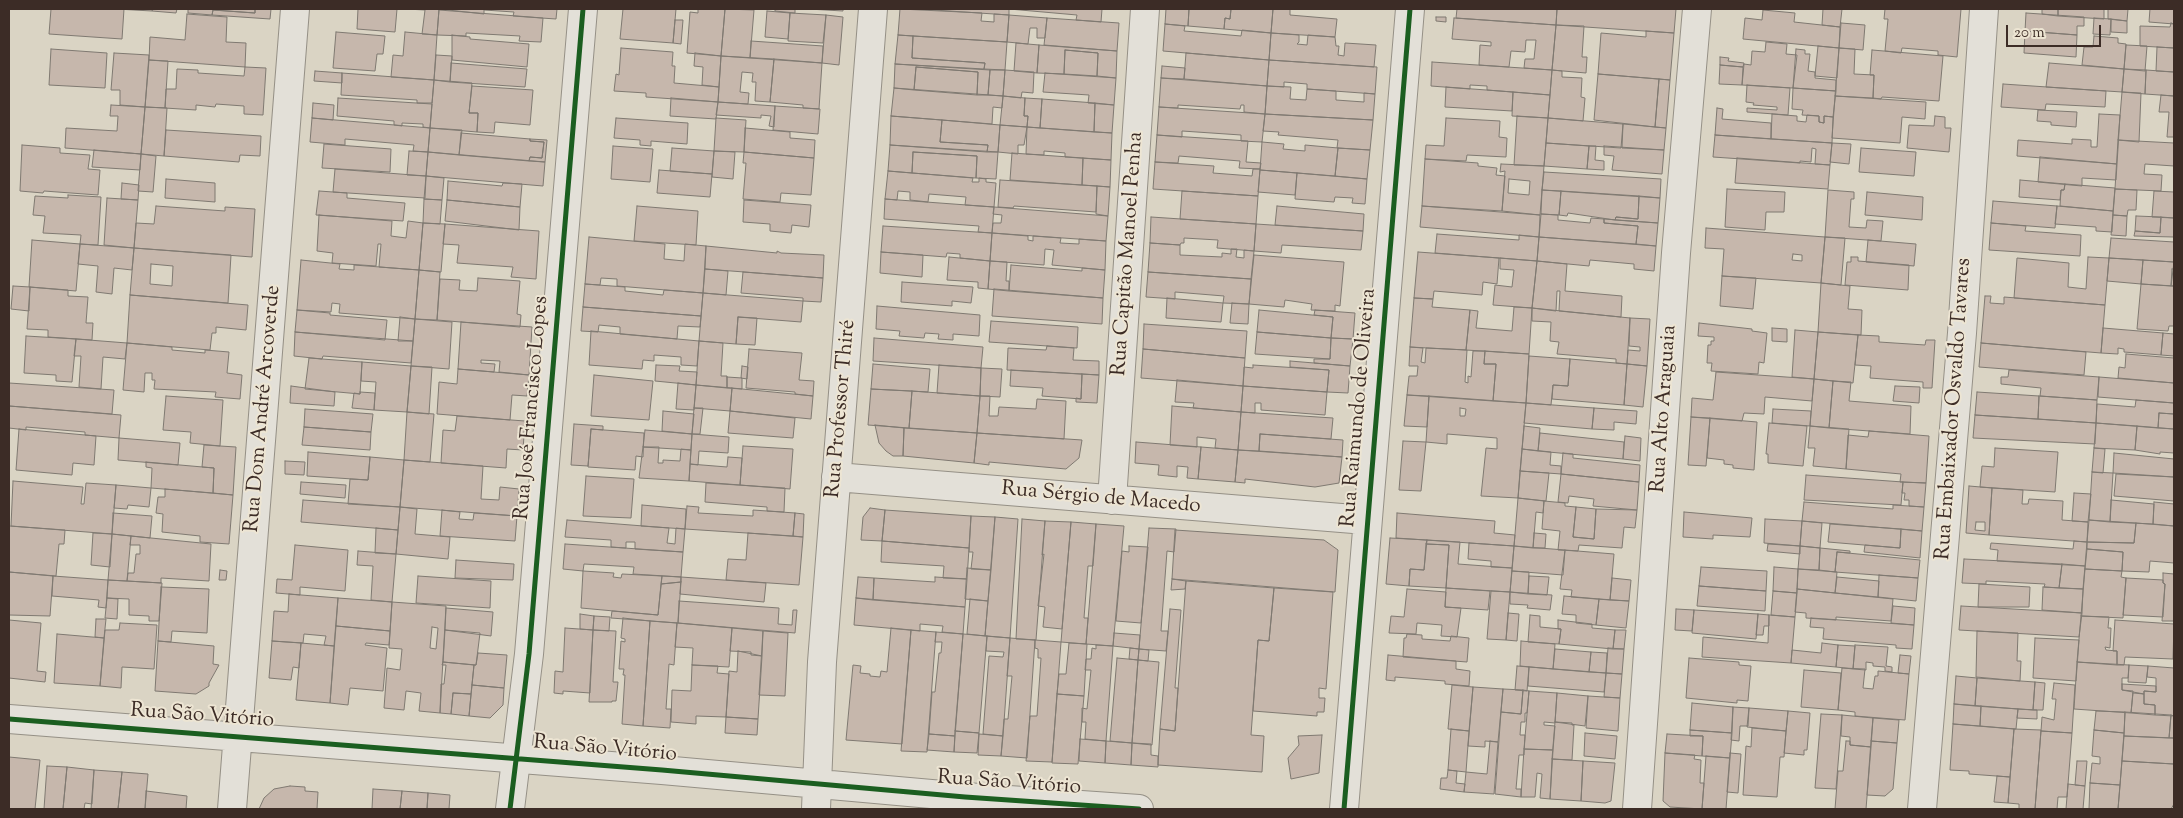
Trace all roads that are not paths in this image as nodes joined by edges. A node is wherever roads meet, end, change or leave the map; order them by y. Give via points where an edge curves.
1 (295, 9) edge
2 (583, 9) edge
3 (874, 9) edge
4 (1145, 9) edge
5 (1410, 9) edge
6 (1697, 9) edge
7 (1984, 9) edge
8 (836, 477) junction
9 (1112, 500) junction
10 (1366, 520) junction
11 (9, 719) edge
12 (237, 736) junction
13 (515, 759) junction
14 (816, 797) edge
15 (232, 809) edge
16 (510, 809) edge
17 (1139, 809) edge
18 (1344, 809) edge
19 (1637, 809) edge
20 (1922, 809) edge

1 - 12 street, Rua Dom André Arcoverde
2 - 13 street, Rua José Francisco Lopes via 529,654
3 - 8 street, Rua Professor Thiré
4 - 9 street, Rua Capitão Manoel Penha
5 - 10 street, Rua Raimundo de Oliveira
6 - 19 street, Rua Alto Araguaia via 1676,253
7 - 20 street, Rua Embaixador Osvaldo Tavares via 1962,333
8 - 9 street, Rua Sérgio de Macedo
8 - 14 street, Rua Professor Thiré
9 - 10 street, Rua Sérgio de Macedo
10 - 18 street, Rua Raimundo de Oliveira
11 - 12 street, Rua São Vitório
12 - 13 street, Rua São Vitório
12 - 15 street, Rua Dom André Arcoverde
13 - 14 street, Rua São Vitório
13 - 16 street, Rua José Francisco Lopes
14 - 17 street, Rua São Vitório via 965,797

